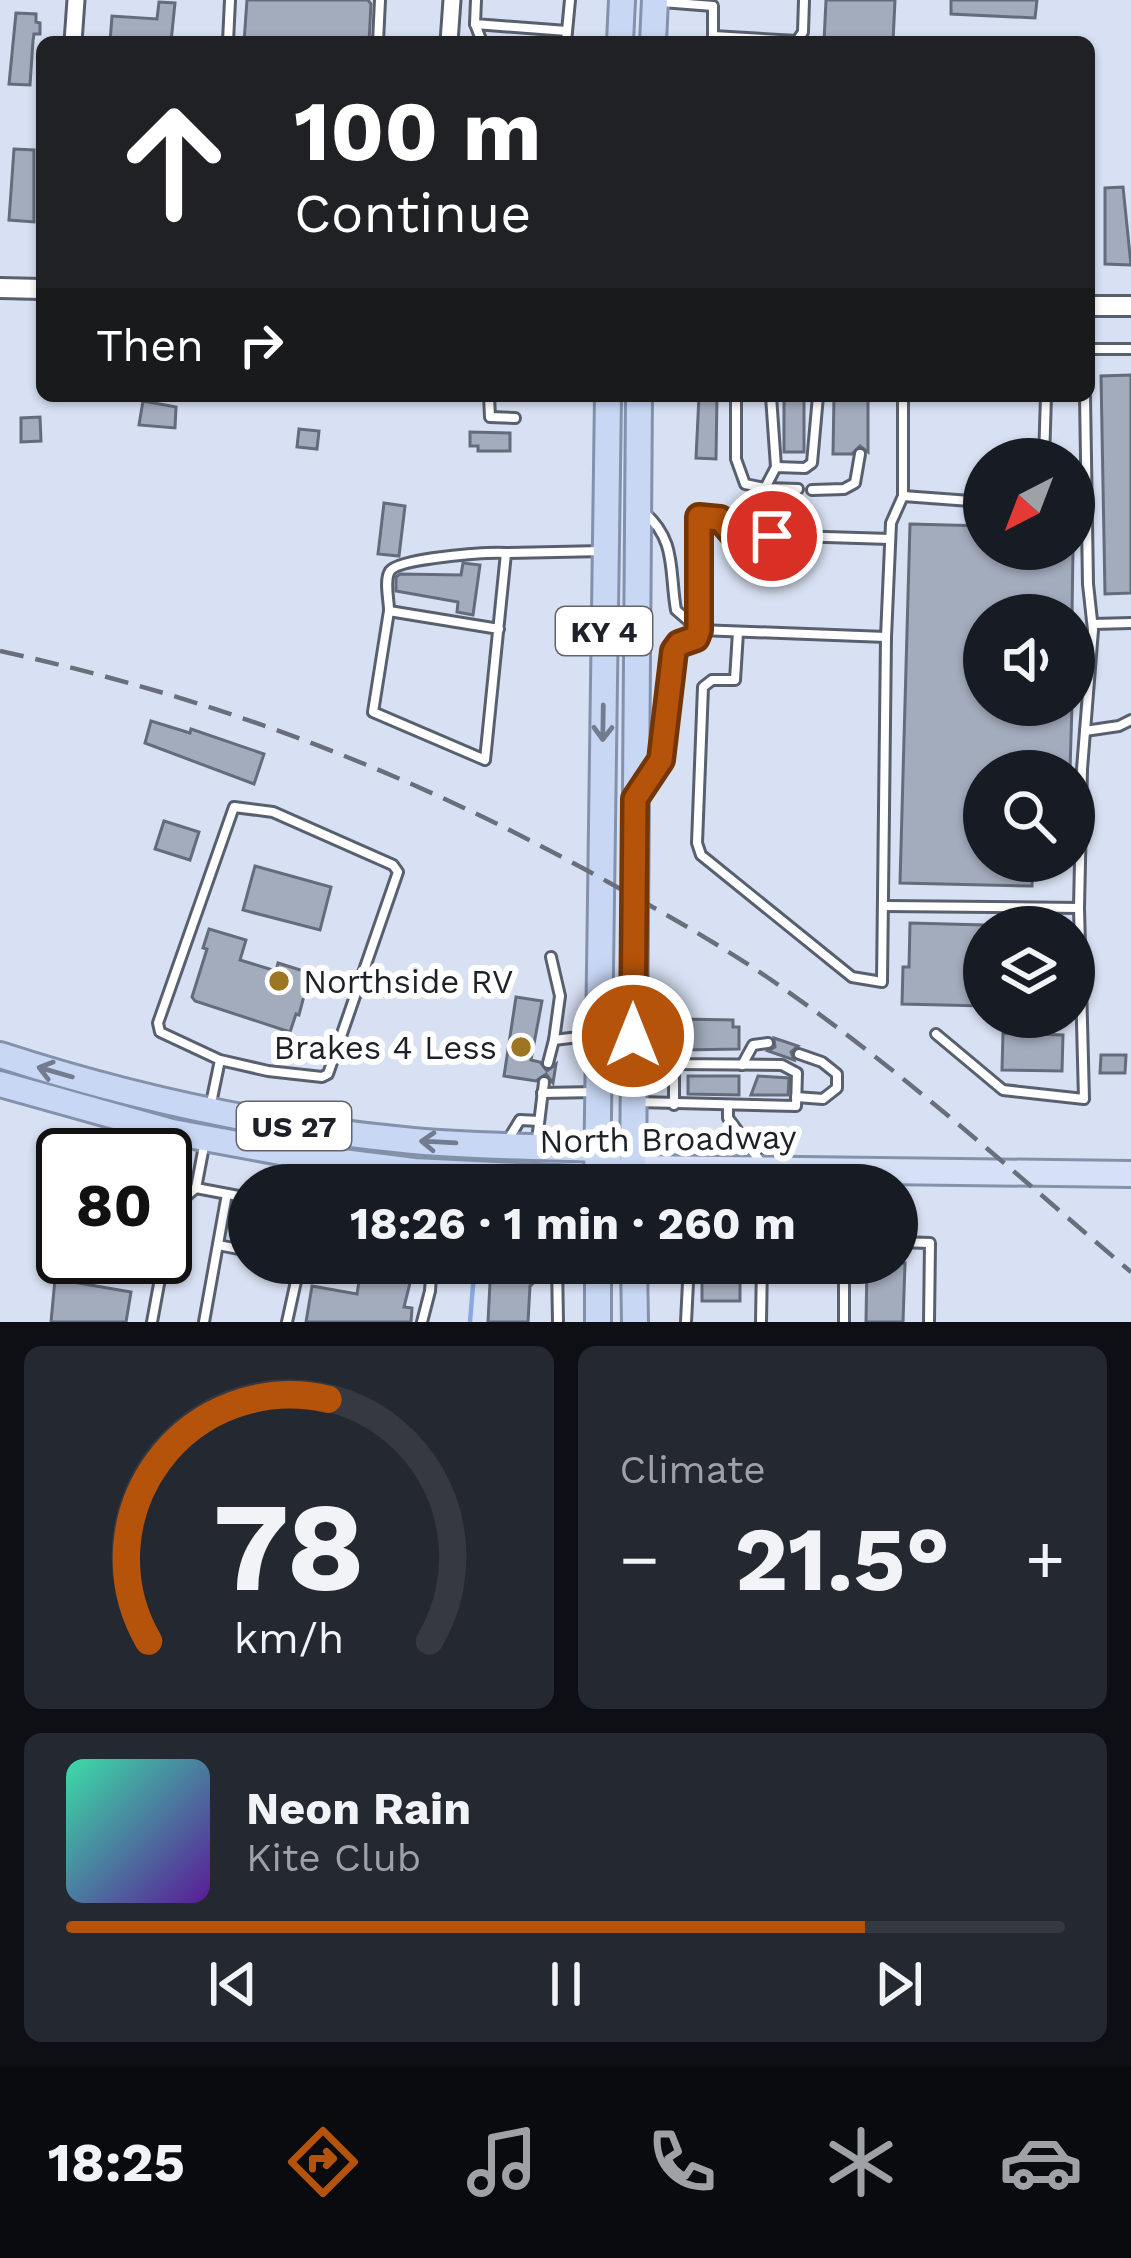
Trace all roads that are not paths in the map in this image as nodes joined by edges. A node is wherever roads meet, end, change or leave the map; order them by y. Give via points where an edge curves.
1 (76, 0) edge
2 (230, 0) edge
3 (380, 0) edge
4 (452, 0) edge
5 (476, 0) edge
6 (570, 0) edge
7 (622, 0) edge
8 (655, 0) edge
9 (804, 0) edge
10 (713, 3) edge
11 (476, 24) junction
12 (73, 36) edge
13 (227, 36) edge
14 (378, 36) edge
15 (449, 36) edge
16 (480, 36) edge
17 (560, 36) edge
18 (567, 36) edge
19 (620, 36) edge
20 (652, 36) edge
21 (713, 36) edge
22 (800, 36) edge
23 (0, 288) edge
24 (36, 289) edge
25 (1095, 306) edge
26 (1131, 306) edge
27 (1095, 349) edge
28 (1131, 349) edge
29 (489, 402) edge
30 (608, 402) edge
31 (639, 402) edge
32 (736, 402) edge
33 (771, 402) edge
34 (818, 402) edge
35 (903, 402) edge
36 (1046, 402) edge
37 (1085, 402) edge
38 (514, 418) dead end
39 (1045, 438) edge
40 (860, 454) dead end
41 (776, 467) junction
42 (765, 488) junction
43 (798, 489) dead end
44 (812, 490) dead end
45 (903, 496) junction
46 (963, 502) edge
47 (637, 506) junction
48 (890, 539) junction
49 (605, 551) junction
50 (506, 553) junction
51 (1089, 594) edge
52 (389, 611) junction
53 (1131, 623) edge
54 (1095, 624) edge
55 (499, 629) junction
56 (699, 630) junction
57 (738, 632) junction
58 (886, 637) junction
59 (1131, 720) edge
60 (1085, 726) edge
61 (1085, 731) junction
62 (635, 799) junction
63 (885, 906) junction
64 (1079, 906) edge
65 (963, 907) edge
66 (550, 957) dead end
67 (936, 1034) dead end
68 (596, 1035) junction
69 (633, 1036) junction
70 (1082, 1038) edge
71 (554, 1040) junction
72 (769, 1043) dead end
73 (799, 1054) dead end
74 (0, 1055) edge
75 (220, 1060) junction
76 (548, 1063) dead end
77 (674, 1064) junction
78 (742, 1065) junction
79 (0, 1084) edge
80 (598, 1092) junction
81 (796, 1097) junction
82 (633, 1102) junction
83 (674, 1105) junction
84 (728, 1107) junction
85 (209, 1112) junction
86 (538, 1134) junction
87 (205, 1139) junction
88 (597, 1149) junction
89 (363, 1164) edge
90 (597, 1164) edge
91 (616, 1164) edge
92 (633, 1164) edge
93 (757, 1164) edge
94 (1131, 1174) edge
95 (918, 1176) edge
96 (196, 1188) junction
97 (192, 1191) edge
98 (226, 1194) joint
99 (918, 1243) edge
100 (218, 1245) junction
101 (228, 1247) edge
102 (159, 1284) edge
103 (295, 1284) edge
104 (430, 1284) edge
105 (557, 1284) edge
106 (598, 1284) edge
107 (634, 1284) edge
108 (688, 1284) edge
109 (762, 1284) edge
110 (844, 1284) edge
111 (152, 1322) edge
112 (204, 1322) edge
113 (287, 1322) edge
114 (422, 1322) edge
115 (558, 1322) edge
116 (598, 1322) edge
117 (635, 1322) edge
118 (686, 1322) edge
119 (761, 1322) edge
120 (844, 1322) edge
121 (929, 1322) edge

1 - 12 street
2 - 13 lane
3 - 14 lane
4 - 15 street
5 - 11 lane
6 - 18 lane
7 - 19 highway
8 - 10 lane
8 - 20 highway
9 - 22 lane
10 - 21 lane
11 - 16 lane
11 - 17 lane
23 - 24 street
25 - 26 street
27 - 28 lane
29 - 38 lane via 490,417
30 - 49 highway, KY 4
31 - 47 highway, KY 4
32 - 42 lane via 736,459 745,484
33 - 41 lane
34 - 41 lane via 816,456 806,468
35 - 45 lane
36 - 39 lane
37 - 51 lane
40 - 44 lane via 855,483
41 - 42 lane
42 - 43 lane
45 - 46 lane
45 - 48 lane
47 - 56 lane via 669,543 676,610
47 - 62 highway, KY 4
48 - 56 lane via 733,534 720,519 699,517
48 - 58 lane
49 - 50 lane
49 -> 68 highway, KY 4
50 - 52 lane via 392,568
50 - 55 lane
52 - 55 lane
52 - 55 lane via 374,712 485,760
53 - 54 lane
56 - 57 lane
56 - 62 lane via 674,651 661,760
57 - 58 lane
57 - 63 lane via 735,680 703,687 701,856 852,977 882,982
58 - 63 lane
59 - 61 lane
60 - 61 lane
61 - 64 lane
62 - 69 highway, KY 4
63 - 65 lane
66 - 71 lane via 560,996
67 - 70 lane via 1003,1090 1084,1099
68 - 71 lane
68 - 80 highway, KY 4
69 - 77 lane
69 - 82 highway, KY 4
71 - 76 lane
72 - 78 lane via 753,1045
73 - 81 lane via 837,1074 837,1088 824,1099
85 -> 74 highway, North Broadway / US 27
75 - 75 lane via 160,1032 158,1023 234,808 273,812 393,865 398,872 328,1074
75 - 85 lane
77 - 78 lane
77 - 83 lane
78 - 81 lane via 797,1072
79 - 87 highway, North Broadway / US 27
80 - 86 lane via 543,1087
80 - 88 highway, KY 4
81 - 84 lane via 796,1106
82 - 83 lane
82 - 92 highway, KY 4
83 - 84 lane
84 - 93 lane
86 -> 85 highway, North Broadway / US 27 via 506,1145 407,1141
85 - 87 lane
86 - 88 highway, North Broadway / US 27
87 - 89 highway, North Broadway / US 27
87 - 96 lane
88 - 90 highway, KY 4
88 - 91 highway, US 27
94 - 95 main road, North Broadway / US 27
96 - 97 lane
96 - 98 lane
98 - 100 lane
99 - 121 lane via 930,1244
100 - 101 lane
100 - 112 lane
102 - 111 lane
103 - 113 lane
104 - 114 lane
105 - 115 lane
106 - 116 highway
107 - 117 highway
108 - 118 lane
109 - 119 lane
110 - 120 lane

